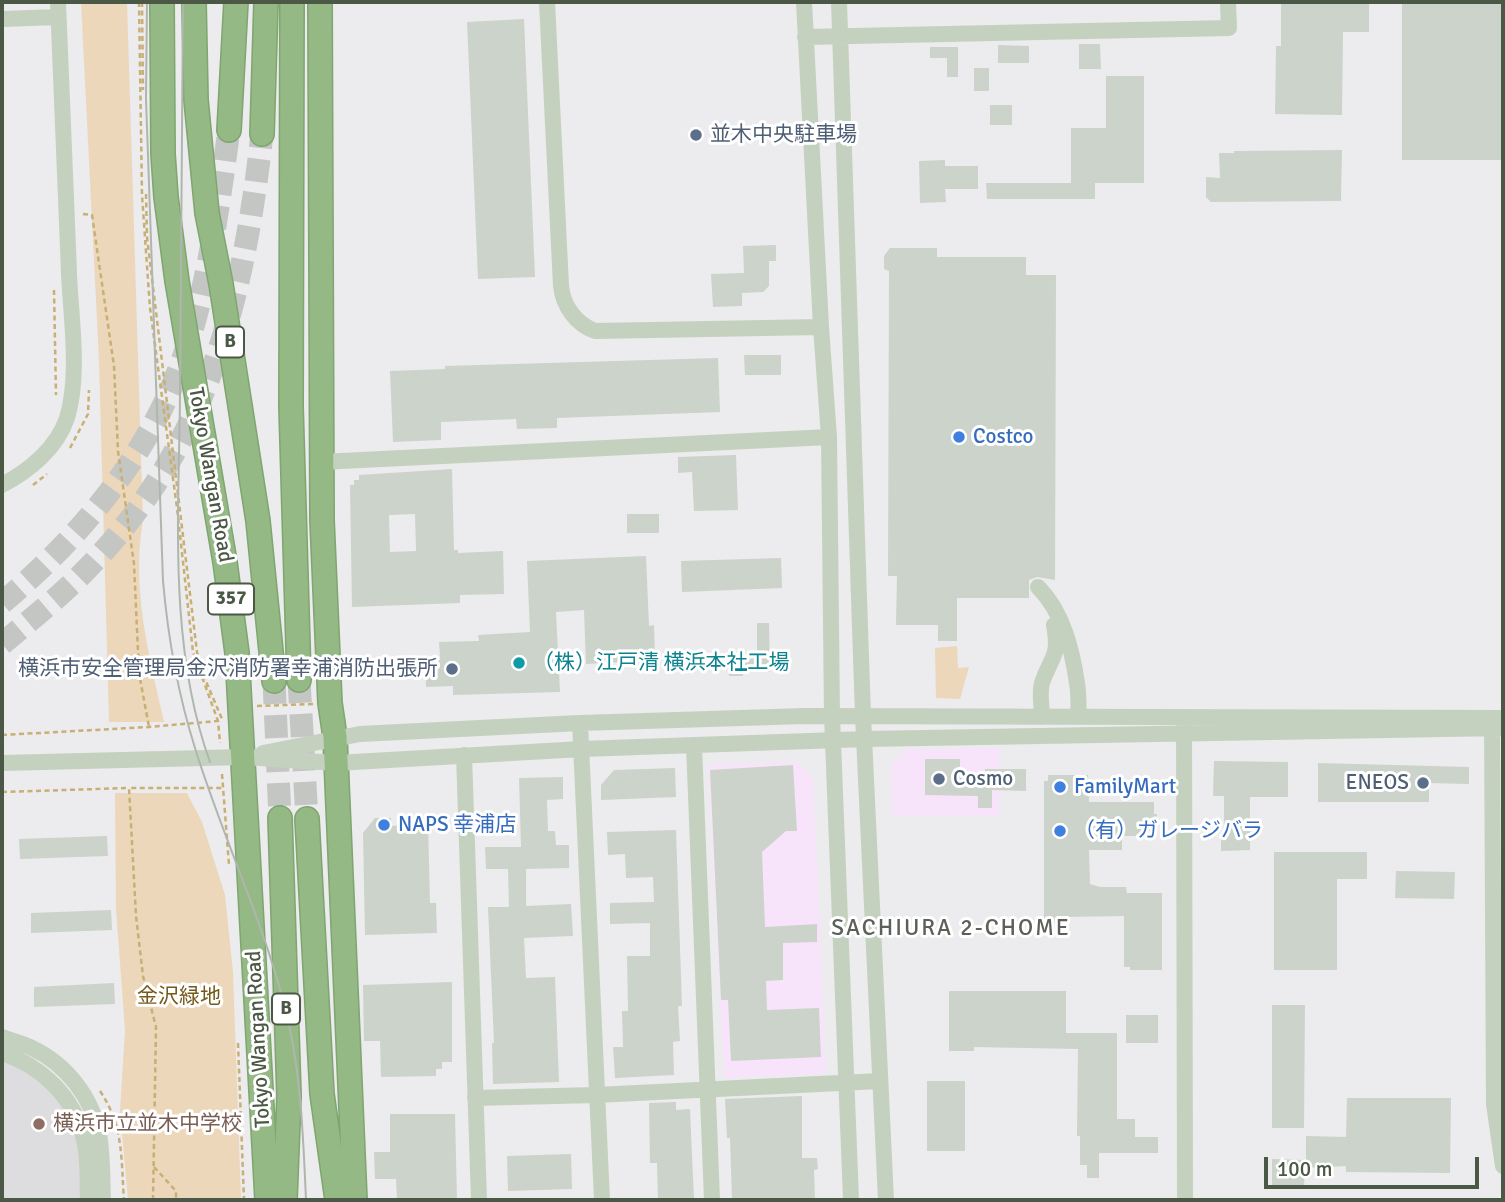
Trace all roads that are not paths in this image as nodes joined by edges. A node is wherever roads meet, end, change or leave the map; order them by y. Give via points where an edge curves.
1 (162, 2) edge
2 (194, 2) edge
3 (236, 2) edge
4 (266, 2) edge
5 (292, 2) edge
6 (320, 2) edge
7 (547, 2) edge
8 (804, 2) edge
9 (839, 2) edge
10 (1228, 2) edge
11 (58, 10) edge
12 (2, 19) edge
13 (840, 35) junction
14 (805, 37) junction
15 (229, 130) tunnel mouth
16 (262, 134) tunnel mouth
17 (821, 327) junction
18 (829, 437) junction
19 (321, 462) junction
20 (2, 485) edge
21 (299, 680) tunnel mouth
22 (274, 681) tunnel mouth
23 (832, 716) junction
24 (863, 716) junction
25 (1042, 717) junction
26 (1079, 717) junction
27 (580, 723) junction
28 (1498, 723) edge
29 (1184, 725) junction
30 (335, 737) junction
31 (866, 739) junction
32 (833, 741) junction
33 (694, 745) junction
34 (582, 749) junction
35 (464, 755) junction
36 (229, 757) junction
37 (2, 763) edge
38 (336, 763) junction
39 (280, 818) tunnel mouth
40 (307, 819) tunnel mouth
41 (2, 1037) edge
42 (2, 1053) edge
43 (880, 1082) junction
44 (846, 1083) junction
45 (707, 1090) junction
46 (596, 1095) junction
47 (475, 1098) junction
48 (1503, 1166) edge
49 (88, 1200) edge
50 (103, 1200) edge
51 (267, 1200) edge
52 (285, 1200) edge
53 (337, 1200) edge
54 (355, 1200) edge
55 (479, 1200) edge
56 (602, 1200) edge
57 (712, 1200) edge
58 (851, 1200) edge
59 (887, 1200) edge
60 (1185, 1200) edge

1 - 36 highway, Tokyo Wangan Road / 357 via 166,197 232,605 241,706
2 - 22 highway, B via 196,100 207,213 258,520
3 - 15 highway
4 - 16 highway
5 - 21 highway via 291,406
6 - 19 highway
7 - 17 street via 561,286 566,306 596,331
8 - 14 street
9 - 13 street
10 - 13 street via 1229,29
11 - 12 street
11 - 20 street via 72,390 67,418 57,438 27,469
13 - 14 street
13 - 24 street
14 - 17 street
17 - 18 street
18 - 19 street
18 - 23 street
19 - 30 highway
23 - 24 street
23 - 27 street
23 - 32 street
24 - 25 street
24 - 31 street
25 - 26 street
25 - 26 street via 1042,685 1055,659 1057,641 1038,587 1052,600 1064,626
26 - 29 street
27 - 30 street
27 - 34 street
28 - 29 street
28 - 48 street via 1494,1104
29 - 31 street
29 - 60 street
30 - 36 street
30 - 38 highway
31 - 32 street
31 - 43 street
32 - 33 street
32 - 44 street
33 - 34 street
33 - 45 street
34 - 35 street
34 - 46 street
35 - 38 street
35 - 47 street
36 - 37 street
36 - 38 street
36 - 51 highway, Tokyo Wangan Road / 357
38 - 54 highway
39 - 52 highway, B via 289,1096
40 - 53 highway, B via 323,1094
41 - 50 street via 51,1060 89,1102 99,1135
42 - 49 street via 51,1080 72,1107 85,1141
43 - 44 street
43 - 59 street
44 - 45 street
44 - 58 street
45 - 46 street
45 - 57 street
46 - 47 street
46 - 56 street
47 - 55 street

